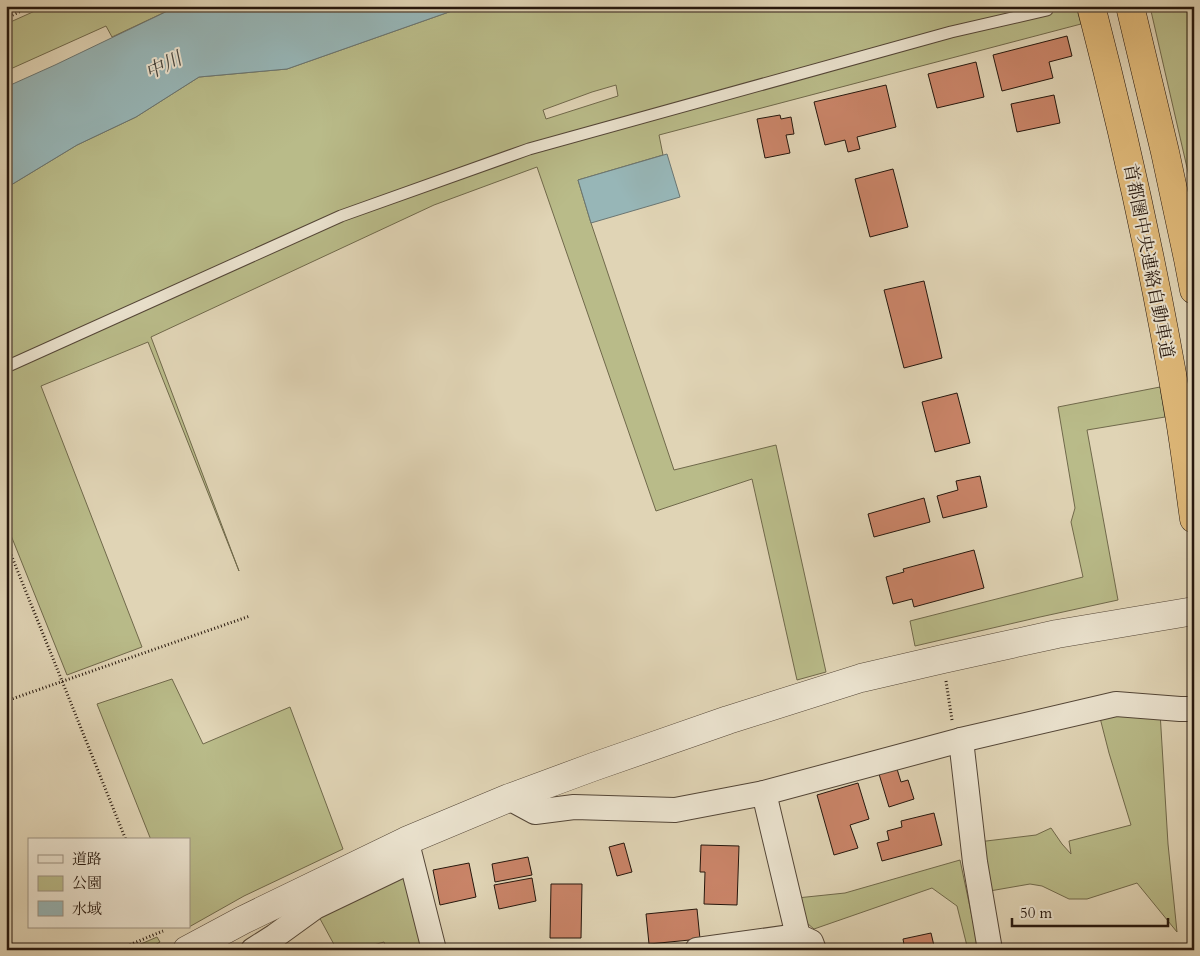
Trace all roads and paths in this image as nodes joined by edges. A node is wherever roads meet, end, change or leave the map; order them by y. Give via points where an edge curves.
1 (32, 6) edge
2 (1091, 6) edge
3 (1130, 6) edge
4 (1047, 10) dead end
5 (6, 18) edge
6 (1194, 290) edge
7 (6, 367) edge
8 (1194, 519) edge
9 (6, 542) edge
10 (1194, 611) edge
11 (250, 616) dead end
12 (943, 659) junction
13 (63, 682) junction
14 (6, 701) edge
15 (1194, 709) edge
16 (961, 740) junction
17 (764, 793) junction
18 (510, 798) junction
19 (125, 838) edge
20 (409, 851) junction
21 (163, 931) dead end
22 (806, 943) edge
23 (117, 950) edge
24 (186, 950) edge
25 (253, 950) edge
26 (434, 950) edge
27 (697, 950) edge
28 (703, 950) edge
29 (990, 950) edge

1 - 5 path
2 - 8 highway, 首都圏中央連絡自動車道 via 1144,230 1179,414
3 - 6 highway, 首都圏中央連絡自動車道
4 - 7 lane via 951,32 529,149 341,216
9 - 13 path
10 - 12 street via 1057,634
11 - 13 path
12 - 16 path via 954,733
12 - 18 street via 861,678 728,720
13 - 14 path
13 - 19 path
15 - 16 street via 1116,704
16 - 17 street
16 - 29 street via 975,862
17 - 18 street via 675,810 574,806 535,812
17 - 22 street
18 - 20 street
20 - 24 street via 243,920
20 - 25 street via 315,907
20 - 26 street
21 - 23 path
22 - 28 street
27 - 28 street

